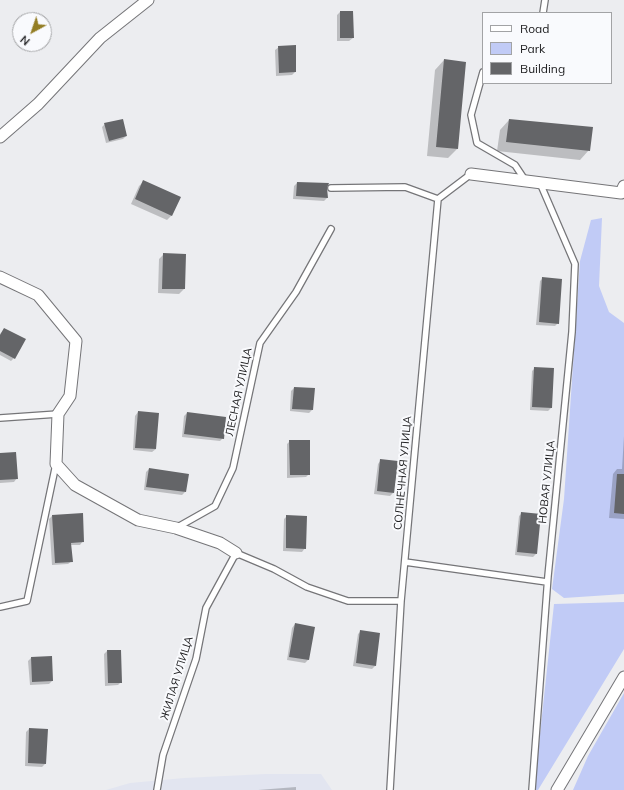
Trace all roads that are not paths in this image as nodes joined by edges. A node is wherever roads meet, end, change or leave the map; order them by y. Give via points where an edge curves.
1 (148, 0) edge
2 (545, 0) edge
3 (543, 12) edge
4 (482, 76) edge
5 (0, 137) edge
6 (471, 174) joint
7 (526, 181) junction
8 (540, 183) junction
9 (624, 186) edge
10 (330, 188) dead end
11 (438, 199) junction
12 (331, 229) dead end
13 (0, 277) edge
14 (58, 414) junction
15 (0, 418) edge
16 (56, 464) junction
17 (176, 528) junction
18 (236, 553) junction
19 (405, 562) junction
20 (547, 582) junction
21 (401, 601) junction
22 (0, 607) edge
23 (624, 677) edge
24 (157, 790) edge
25 (390, 790) edge
26 (532, 790) edge
27 (557, 790) edge

1 - 5 street via 100,38 38,104
2 - 3 lane
4 - 7 lane via 471,115 477,143 515,165
6 - 7 street
6 - 11 lane
7 - 8 street
8 - 9 street via 621,193
8 - 20 lane, НОВАЯ УЛИЦА via 575,264 572,332
10 - 11 lane via 405,187
11 - 19 lane, СОЛНЕЧНАЯ УЛИЦА
12 - 17 lane, ЛЕСНАЯ УЛИЦА via 296,292 260,343 233,468 215,506
13 - 14 street via 38,296 76,342 70,396
14 - 15 lane
14 - 16 street
16 - 17 street via 75,485 138,520
16 - 22 lane via 27,601
17 - 18 street via 220,543
18 - 21 lane via 308,587 348,601
18 - 24 lane, ЖИЛАЯ УЛИЦА via 206,608 196,659 163,755
19 - 20 lane
19 - 21 lane, СОЛНЕЧНАЯ УЛИЦА
20 - 26 lane, НОВАЯ УЛИЦА
21 - 25 lane, СОЛНЕЧНАЯ УЛИЦА
23 - 27 street

